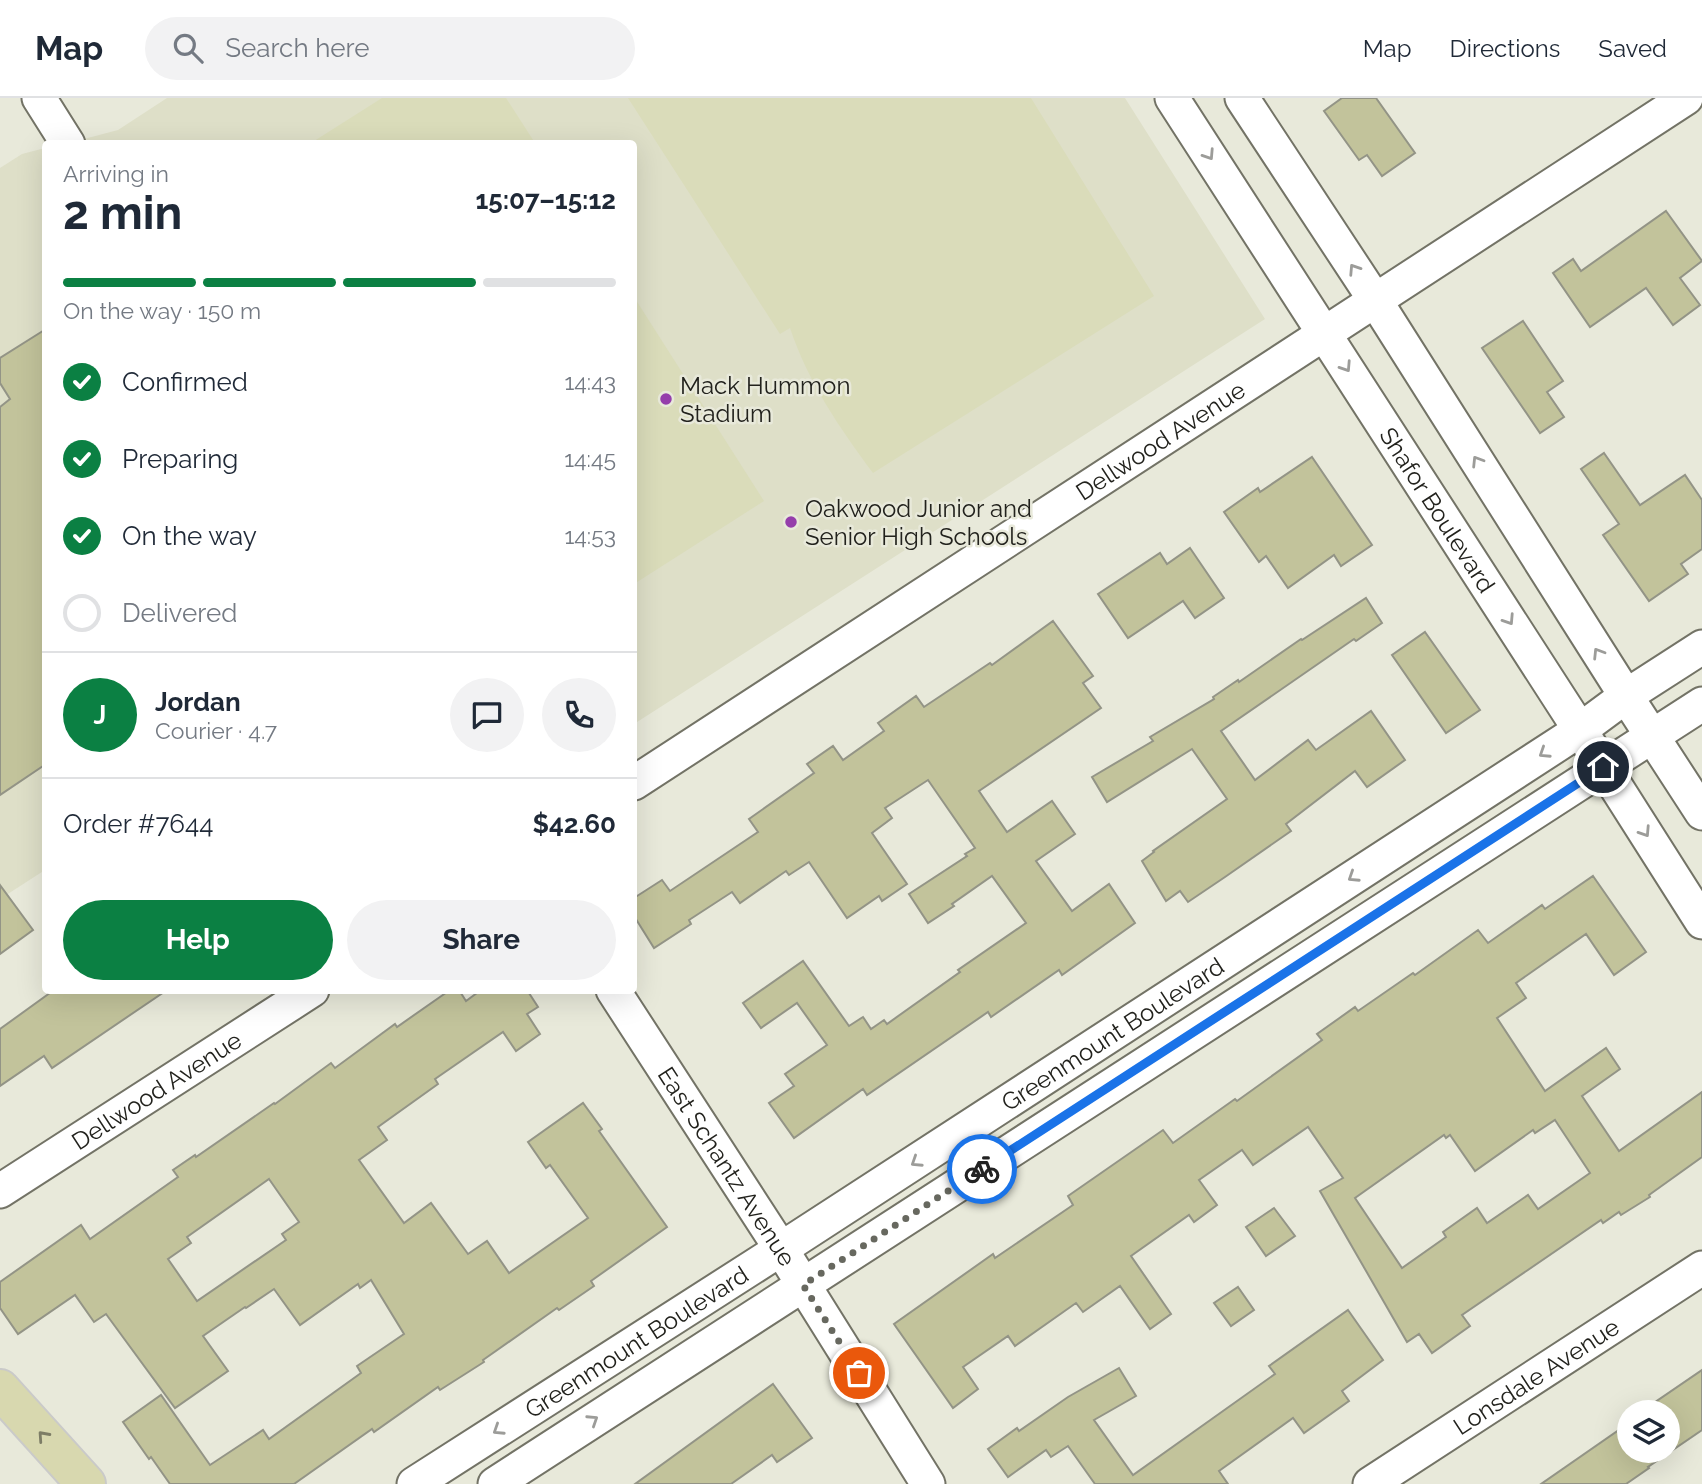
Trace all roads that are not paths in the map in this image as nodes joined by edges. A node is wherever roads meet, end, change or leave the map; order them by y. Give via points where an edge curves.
1 (38, 98) edge
2 (1172, 98) edge
3 (1242, 98) edge
4 (1686, 98) edge
5 (65, 140) edge
6 (1375, 300) junction
7 (1324, 332) junction
8 (1702, 647) edge
9 (1626, 696) junction
10 (1702, 704) edge
11 (1580, 730) junction
12 (1652, 737) junction
13 (1603, 767) junction
14 (637, 781) edge
15 (1702, 813) edge
16 (1702, 922) edge
17 (306, 994) edge
18 (616, 994) edge
19 (0, 1191) edge
20 (781, 1249) junction
21 (1702, 1268) edge
22 (803, 1285) junction
23 (0, 1389) edge
24 (86, 1484) edge
25 (414, 1484) edge
26 (495, 1484) edge
27 (929, 1484) edge
28 (1370, 1484) edge

1 - 5 street
2 -> 7 street, Shafor Boulevard
6 -> 3 street
4 - 6 street, Dellwood Avenue
6 - 7 street, Dellwood Avenue
9 -> 6 street
7 -> 11 street, Shafor Boulevard
7 - 14 street, Dellwood Avenue
8 - 9 street, Greenmount Boulevard
9 - 11 street, Greenmount Boulevard
9 - 12 street
10 - 12 street, Greenmount Boulevard
11 - 13 street, Shafor Boulevard
11 -> 20 street, Greenmount Boulevard
12 - 13 street, Greenmount Boulevard
12 - 15 street
13 -> 16 street, Shafor Boulevard
13 - 22 street, Greenmount Boulevard
17 - 19 street, Dellwood Avenue
18 - 20 street, East Schantz Avenue
20 - 22 street, East Schantz Avenue
20 -> 25 street, Greenmount Boulevard
21 - 28 street, Lonsdale Avenue
26 -> 22 street, Greenmount Boulevard
22 - 27 street, East Schantz Avenue
24 -> 23 main road

